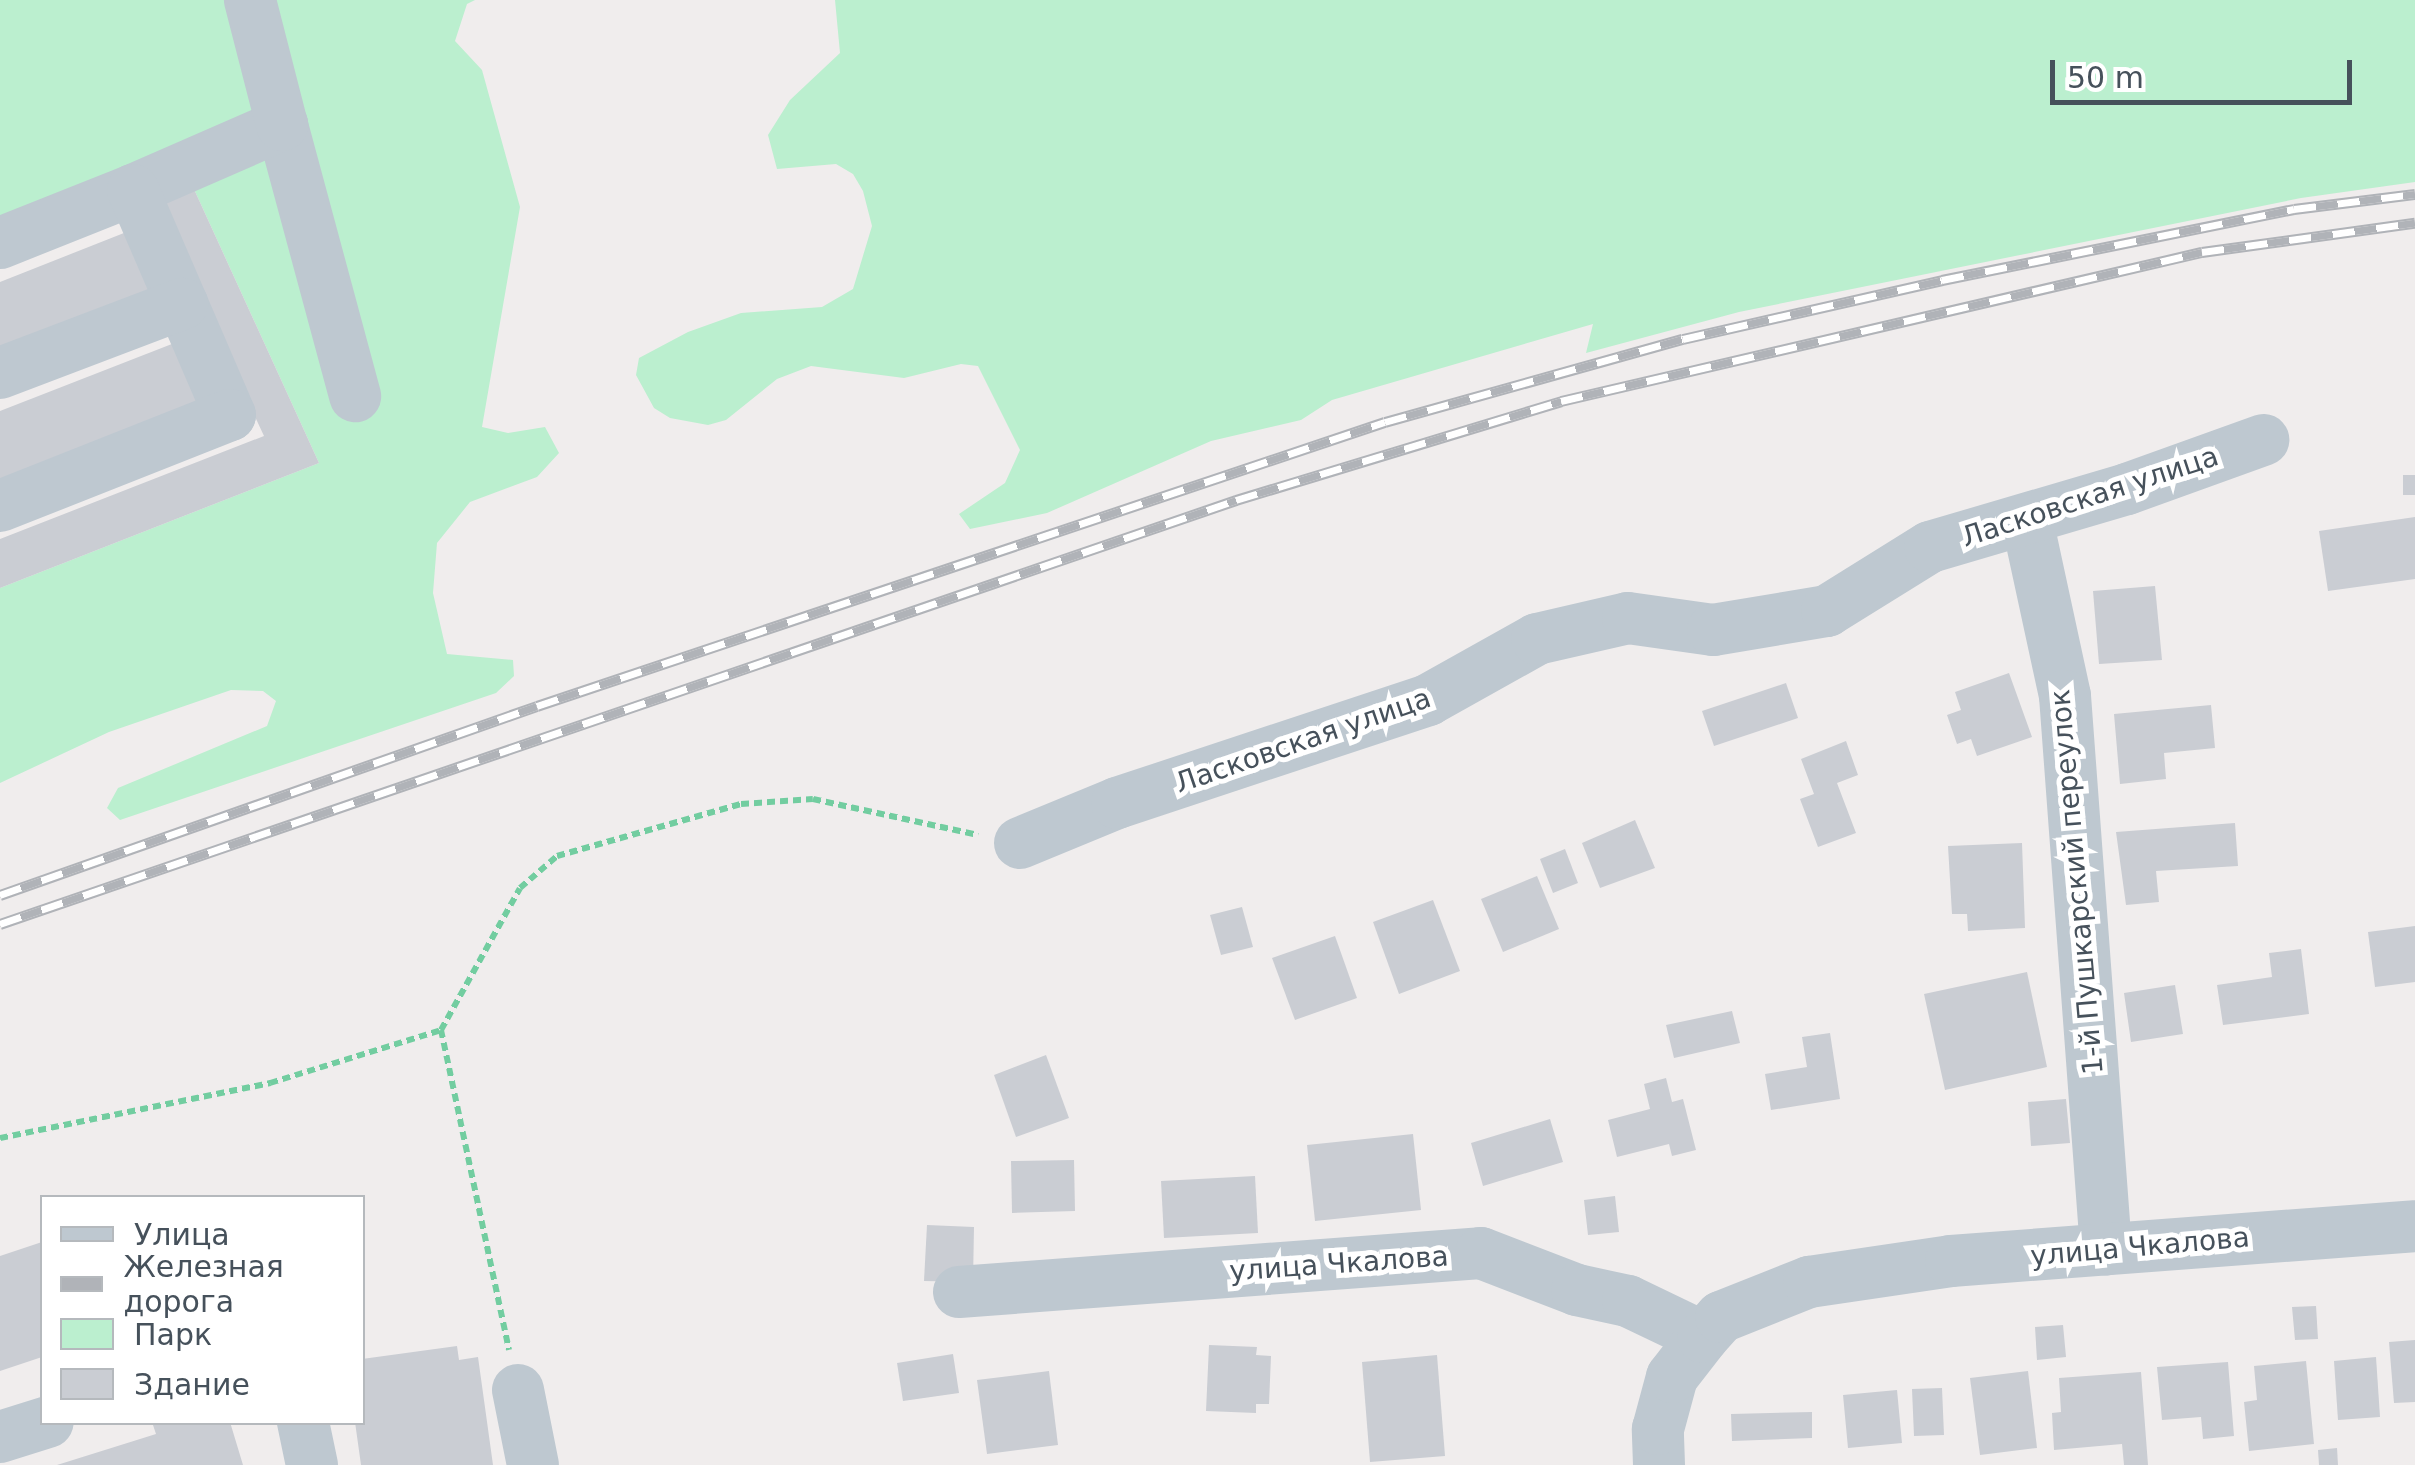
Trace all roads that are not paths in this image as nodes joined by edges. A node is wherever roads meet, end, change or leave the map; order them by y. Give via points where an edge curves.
1 (250, 0) edge
2 (282, 125) junction
3 (132, 190) junction
4 (0, 243) edge
5 (182, 304) junction
6 (0, 373) edge
7 (355, 396) dead end
8 (2262, 440) dead end
9 (0, 506) edge
10 (2026, 520) junction
11 (1020, 844) road end
12 (2415, 1226) edge
13 (2106, 1248) junction
14 (959, 1292) dead end
15 (1703, 1338) junction
16 (518, 1390) road end
17 (40, 1424) edge
18 (304, 1425) edge
19 (0, 1437) edge
20 (312, 1465) edge
21 (533, 1465) edge
22 (1659, 1465) edge

1 - 2 street
2 - 3 street
2 - 7 street
3 - 4 street
3 - 5 street
5 - 6 street
5 - 9 street via 230,415
8 - 10 street, Ласковская улица
10 - 11 street, Ласковская улица via 1930,547 1827,611 1713,630 1628,618 1537,639 1428,700 1117,803
10 - 13 street, 1-й Пушкарский переулок via 2065,696
12 - 13 street, улица Чкалова
13 - 15 street, улица Чкалова via 1809,1282 1721,1317
14 - 15 street, улица Чкалова via 1482,1253 1576,1290 1628,1300
15 - 22 street, улица Чкалова via 1672,1377 1658,1428
16 - 21 street
17 - 19 street
18 - 20 street

